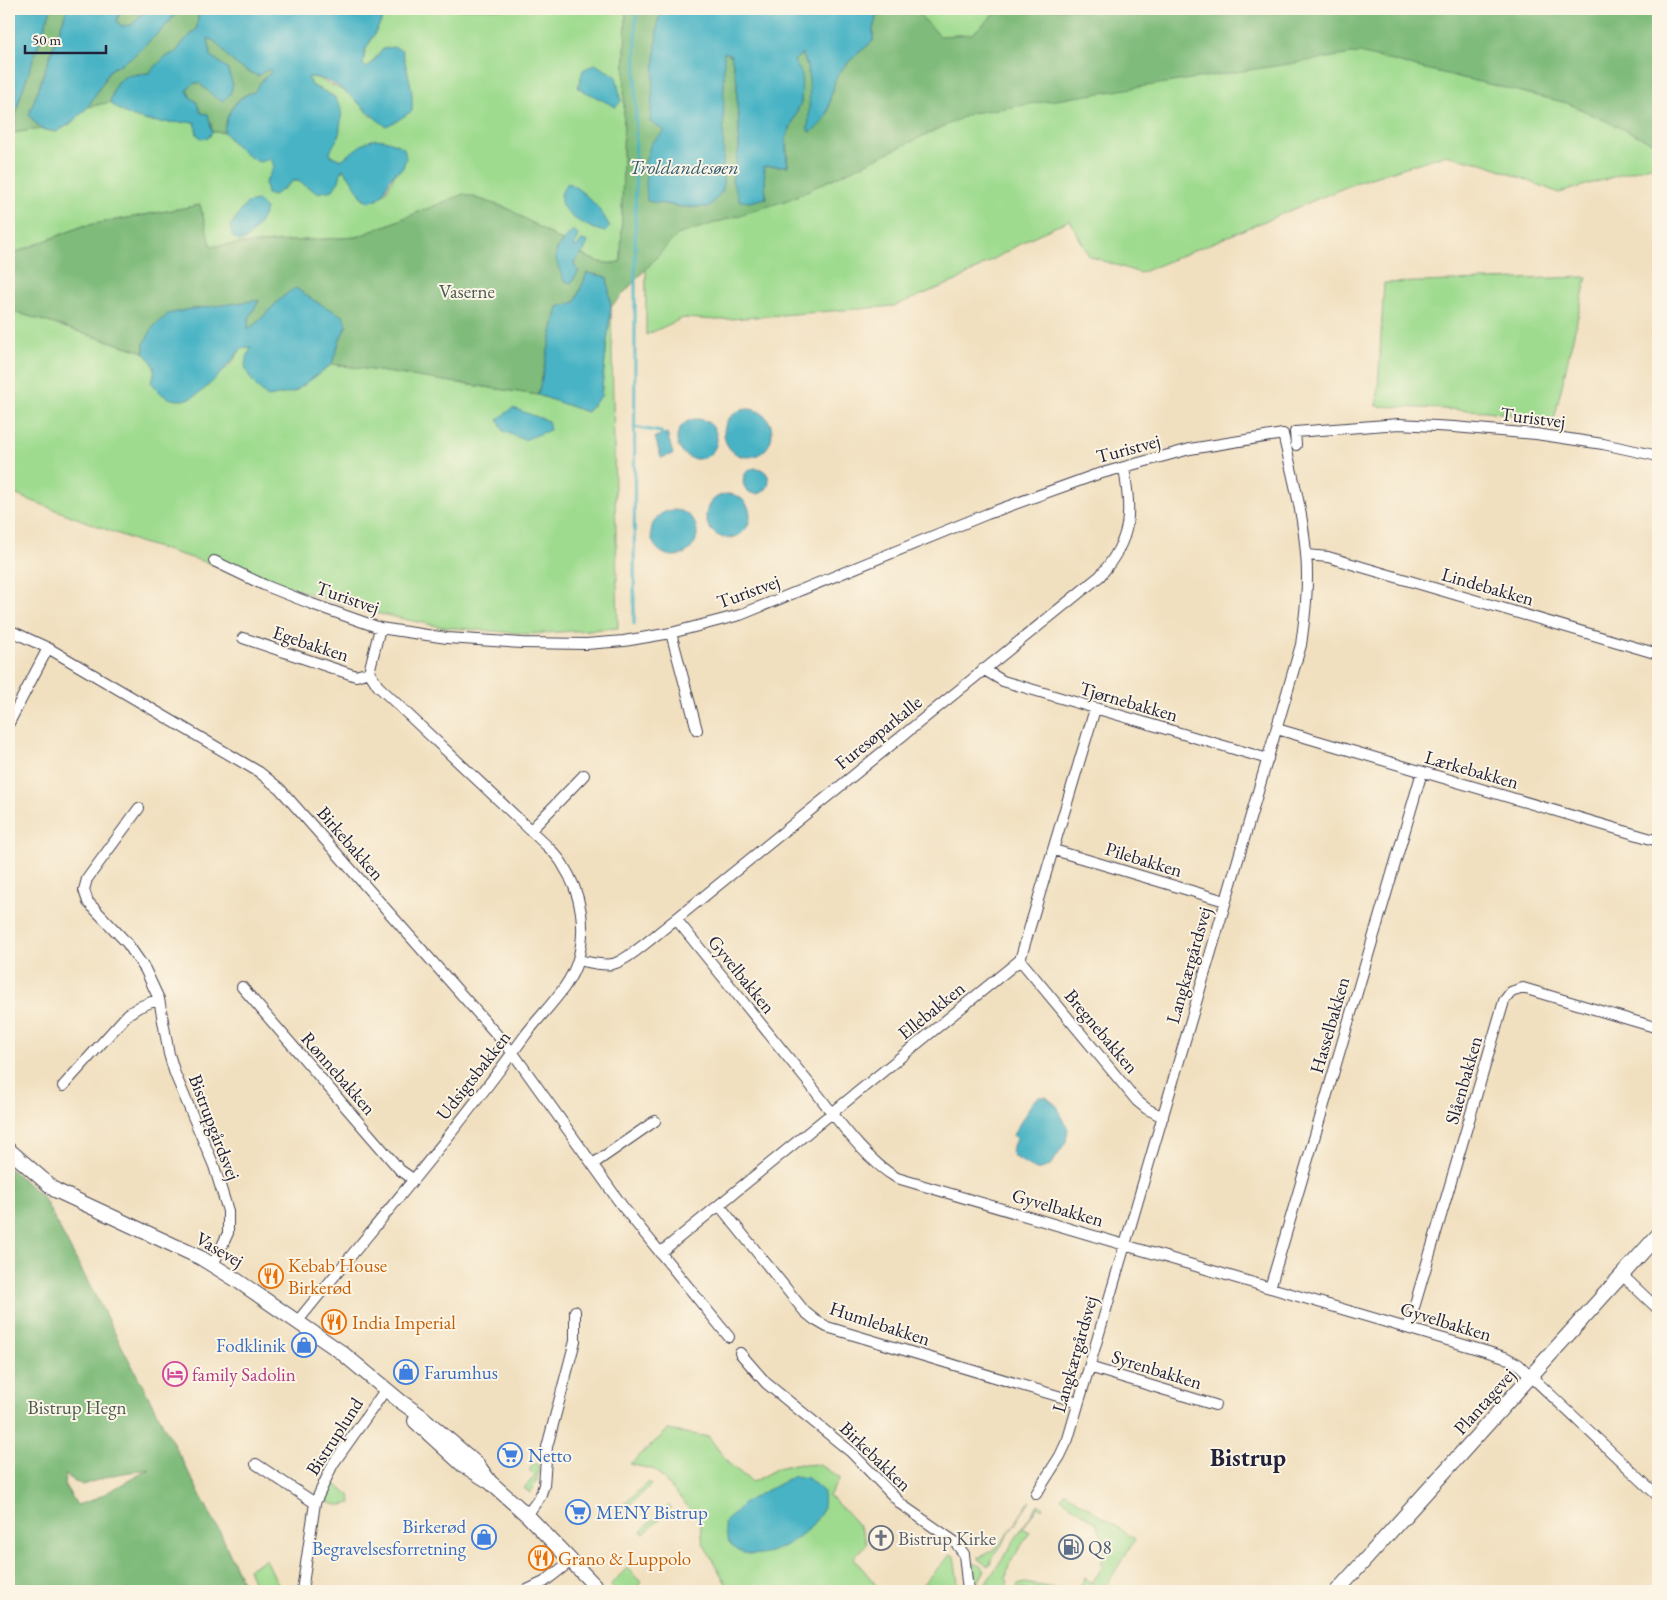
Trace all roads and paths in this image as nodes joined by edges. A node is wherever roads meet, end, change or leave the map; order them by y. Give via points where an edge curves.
1 (1283, 434) joint
2 (1296, 445) dead end
3 (1658, 456) edge
4 (1124, 467) junction
5 (1307, 556) junction
6 (214, 561) dead end
7 (380, 628) junction
8 (9, 630) edge
9 (671, 633) junction
10 (243, 638) dead end
11 (48, 648) junction
12 (1658, 654) edge
13 (983, 670) junction
14 (369, 672) junction
15 (1095, 709) junction
16 (9, 723) edge
17 (1277, 729) junction
18 (697, 730) dead end
19 (1268, 759) junction
20 (1422, 772) junction
21 (584, 776) dead end
22 (139, 808) dead end
23 (531, 830) junction
24 (1658, 841) edge
25 (1054, 850) junction
26 (1225, 901) junction
27 (676, 919) junction
28 (578, 960) junction
29 (1020, 960) junction
30 (242, 986) dead end
31 (158, 999) junction
32 (1658, 1028) edge
33 (513, 1054) junction
34 (62, 1086) dead end
35 (832, 1112) junction
36 (1163, 1117) junction
37 (655, 1121) dead end
38 (9, 1150) edge
39 (593, 1164) junction
40 (413, 1179) junction
41 (719, 1205) junction
42 (1658, 1235) edge
43 (1124, 1246) junction
44 (660, 1253) junction
45 (213, 1265) junction
46 (1622, 1275) junction
47 (1270, 1288) junction
48 (1658, 1309) edge
49 (575, 1311) dead end
50 (297, 1322) junction
51 (1408, 1328) junction
52 (729, 1337) dead end
53 (740, 1352) dead end
54 (1089, 1367) junction
55 (1530, 1378) junction
56 (386, 1389) junction
57 (1078, 1402) junction
58 (1215, 1405) dead end
59 (256, 1464) dead end
60 (1036, 1494) dead end
61 (1658, 1496) edge
62 (315, 1504) junction
63 (527, 1515) junction
64 (571, 1561) junction
65 (302, 1591) edge
66 (524, 1591) edge
67 (600, 1591) edge
68 (968, 1591) edge
69 (1337, 1591) edge

1 - 4 street, Turistvej via 1190,450
1 - 5 street, Langkærgårdsvej
2 - 3 street, Turistvej via 1295,432 1399,424 1536,434
4 - 9 street, Turistvej via 987,514 740,616
4 - 13 street, Furesøparkalle via 1130,507 1125,536 1115,559 1100,576
5 - 12 street, Lindebakken via 1328,557
5 - 17 street, Langkærgårdsvej via 1306,610 1301,645
6 - 7 street, Turistvej via 264,585
7 - 9 street, Turistvej via 448,638 522,643 586,644
7 - 14 street
8 - 11 street, Birkebakken
9 - 18 street
10 - 14 street, Egebakken via 356,676
11 - 16 street
11 - 33 street, Birkebakken via 259,772 280,789
13 - 15 street, Tjørnebakken via 1003,682
13 - 27 street, Furesøparkalle
14 - 23 street, Udsigtsbakken via 378,686
15 - 19 street, Tjørnebakken
15 - 25 street
17 - 19 street, Langkærgårdsvej
17 - 20 street, Lærkebakken
19 - 26 street, Langkærgårdsvej
20 - 24 street, Lærkebakken
20 - 47 street, Hasselbakken
21 - 23 street
22 - 31 street, Bistrupgårdsvej via 87,879 84,890 88,902 127,943 145,969
23 - 28 street, Udsigtsbakken via 562,863 574,885 583,933
25 - 26 street, Pilebakken
25 - 29 street
26 - 36 street, Langkærgårdsvej
27 - 28 street, Furesøparkalle via 613,964
27 - 35 street, Gyvelbakken
28 - 33 street, Udsigtsbakken via 567,983
29 - 35 street, Ellebakken
29 - 36 street, Bregnebakken via 1137,1101
30 - 40 street, Rønnebakken via 400,1170
31 - 34 street via 128,1014
31 - 45 street, Bistrupgårdsvej via 175,1074 214,1166 228,1211 228,1233
32 - 51 street, Slåenbakken via 1523,988 1511,992 1504,1001
33 - 39 street, Birkebakken
33 - 40 street, Udsigtsbakken
35 - 41 street, Ellebakken
35 - 43 street, Gyvelbakken via 874,1162 897,1178
36 - 43 street, Langkærgårdsvej
37 - 39 street
38 - 45 street, Vasevej via 55,1190
39 - 44 street, Birkebakken
40 - 50 street, Udsigtsbakken
41 - 44 street, Ellebakken
41 - 57 street, Humlebakken via 805,1312 827,1327
42 - 46 street, Plantagevej
43 - 47 street, Gyvelbakken
43 - 54 street, Langkærgårdsvej
44 - 52 street, Birkebakken
45 - 50 street, Vasevej
46 - 48 street
46 - 55 street, Plantagevej
47 - 51 street, Gyvelbakken
49 - 63 street via 576,1341 547,1447 544,1485
50 - 56 street, Vasevej
51 - 55 street, Gyvelbakken via 1505,1358 1518,1364
53 - 68 street, Birkebakken via 766,1383 851,1452 902,1505 955,1542 964,1554
54 - 57 street, Langkærgårdsvej
54 - 58 street, Syrenbakken
55 - 61 street, Gyvelbakken
55 - 69 street, Plantagevej
56 - 62 street, Bistruplund via 333,1464
56 - 63 street, Vasevej via 436,1442 490,1482
57 - 60 street, Langkærgårdsvej via 1068,1439
59 - 62 street, Bistruplund
62 - 65 street, Bistruplund
63 - 64 street, Vasevej
64 - 66 street via 544,1582
64 - 67 street, Vasevej

